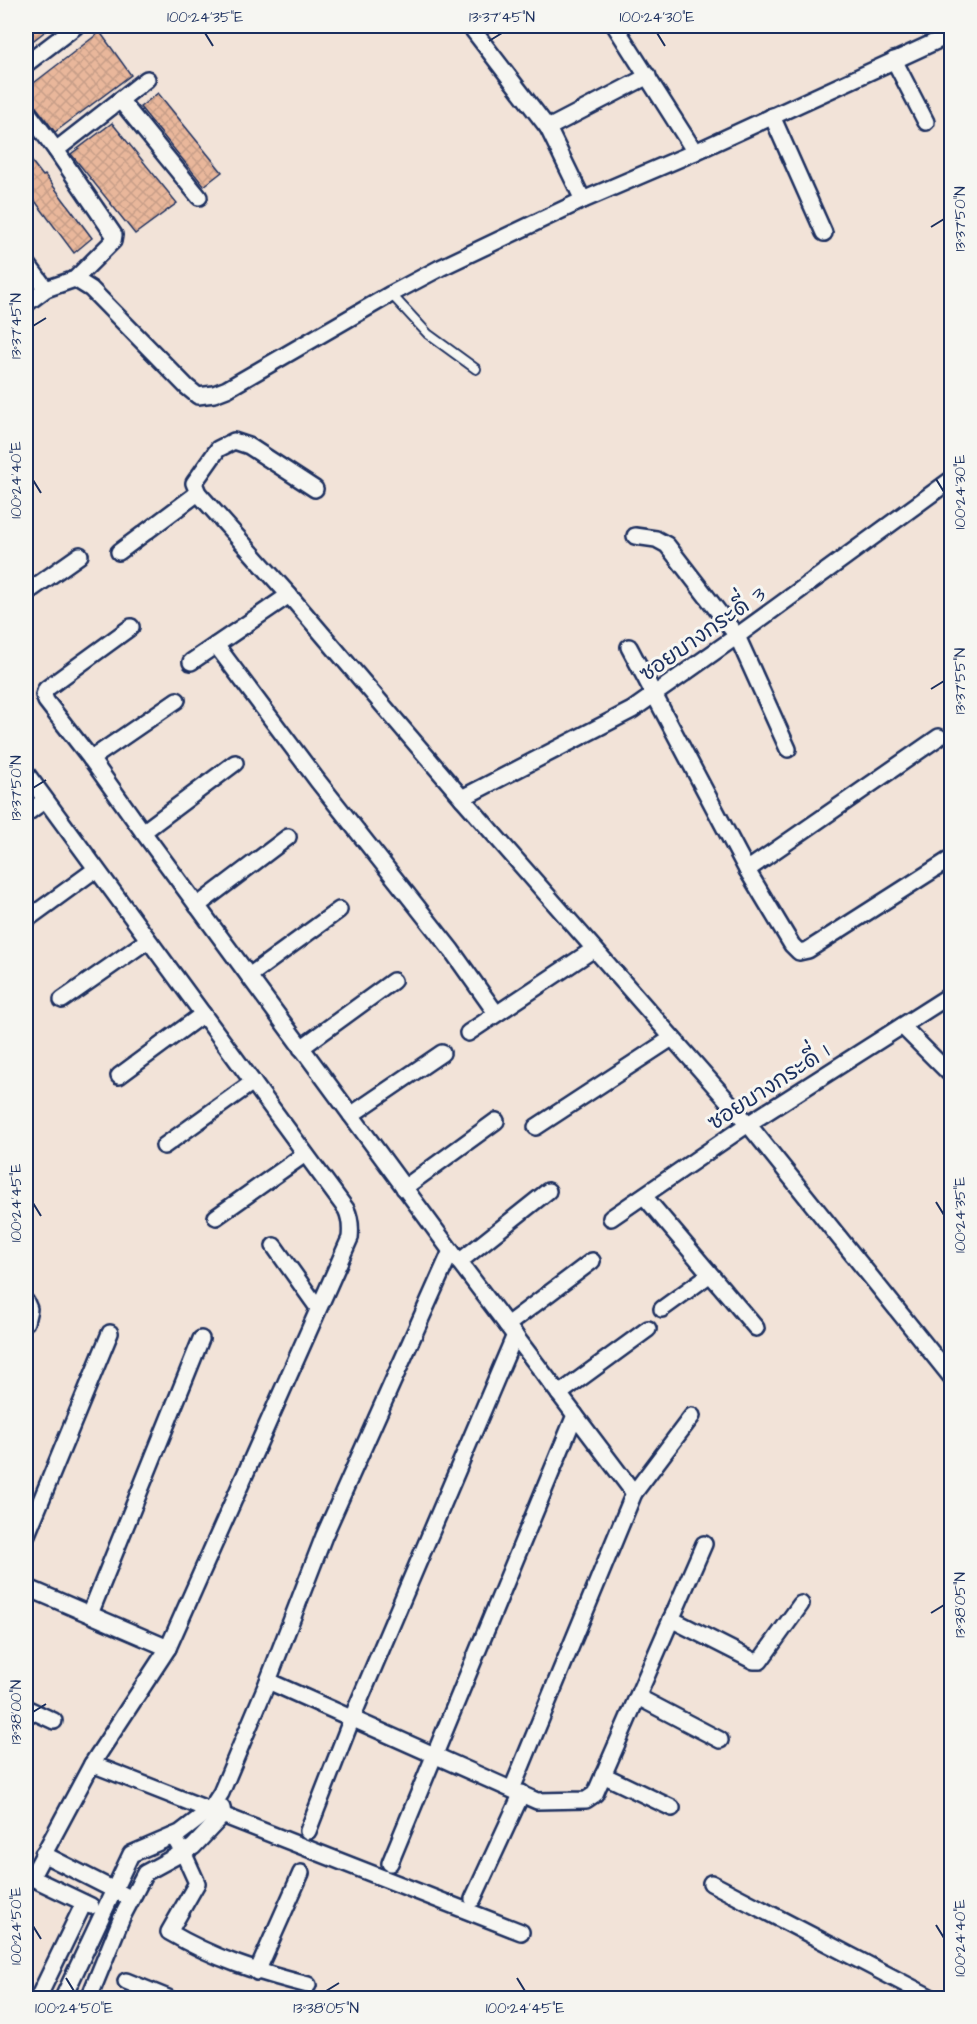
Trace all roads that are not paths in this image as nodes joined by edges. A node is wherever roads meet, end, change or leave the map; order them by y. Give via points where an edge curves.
1 (76, 26) edge
2 (470, 26) edge
3 (615, 26) edge
4 (951, 34) edge
5 (894, 60) junction
6 (26, 64) edge
7 (648, 76) junction
8 (147, 79) dead end
9 (120, 100) junction
10 (26, 111) edge
11 (772, 116) junction
12 (926, 122) dead end
13 (548, 129) junction
14 (56, 150) junction
15 (695, 152) junction
16 (199, 196) dead end
17 (583, 200) junction
18 (824, 233) dead end
19 (26, 262) edge
20 (75, 279) junction
21 (46, 289) junction
22 (391, 294) junction
23 (26, 304) edge
24 (476, 369) dead end
25 (951, 479) edge
26 (315, 489) dead end
27 (198, 494) junction
28 (635, 536) dead end
29 (119, 552) dead end
30 (80, 555) dead end
31 (26, 593) edge
32 (289, 595) junction
33 (131, 627) dead end
34 (737, 636) junction
35 (216, 645) junction
36 (629, 647) dead end
37 (191, 662) dead end
38 (653, 695) junction
39 (177, 700) dead end
40 (939, 737) dead end
41 (788, 749) dead end
42 (92, 759) junction
43 (235, 763) dead end
44 (26, 773) edge
45 (462, 798) junction
46 (45, 800) junction
47 (26, 814) edge
48 (142, 832) junction
49 (288, 837) dead end
50 (951, 858) edge
51 (96, 869) junction
52 (747, 870) junction
53 (197, 906) junction
54 (339, 910) dead end
55 (26, 920) edge
56 (148, 940) junction
57 (594, 949) junction
58 (249, 976) junction
59 (393, 981) dead end
60 (951, 994) edge
61 (62, 1000) dead end
62 (496, 1013) junction
63 (203, 1014) junction
64 (902, 1026) junction
65 (468, 1032) dead end
66 (672, 1038) junction
67 (301, 1047) junction
68 (442, 1053) dead end
69 (119, 1076) dead end
70 (951, 1076) edge
71 (253, 1082) junction
72 (351, 1115) junction
73 (496, 1121) dead end
74 (748, 1124) junction
75 (536, 1127) dead end
76 (164, 1146) dead end
77 (305, 1154) junction
78 (404, 1188) junction
79 (548, 1191) dead end
80 (644, 1196) junction
81 (216, 1217) dead end
82 (611, 1218) dead end
83 (274, 1246) dead end
84 (455, 1256) junction
85 (592, 1261) dead end
86 (710, 1275) junction
87 (26, 1302) edge
88 (318, 1308) junction
89 (662, 1309) dead end
90 (26, 1322) edge
91 (756, 1328) dead end
92 (648, 1329) dead end
93 (511, 1330) junction
94 (110, 1333) dead end
95 (201, 1339) dead end
96 (951, 1378) edge
97 (559, 1394) junction
98 (575, 1415) junction
99 (692, 1416) dead end
100 (634, 1492) junction
101 (26, 1537) edge
102 (704, 1544) dead end
103 (26, 1588) edge
104 (801, 1604) dead end
105 (90, 1614) junction
106 (671, 1620) junction
107 (168, 1648) junction
108 (268, 1681) junction
109 (638, 1697) junction
110 (26, 1708) edge
111 (352, 1718) junction
112 (54, 1721) dead end
113 (720, 1740) dead end
114 (434, 1755) junction
115 (92, 1764) junction
116 (603, 1775) junction
117 (517, 1791) junction
118 (672, 1808) dead end
119 (217, 1813) junction
120 (308, 1831) dead end
121 (173, 1836) junction
122 (183, 1852) junction
123 (44, 1854) junction
124 (390, 1863) dead end
125 (301, 1873) dead end
126 (28, 1877) edge
127 (711, 1883) dead end
128 (115, 1891) junction
129 (131, 1899) junction
130 (473, 1899) dead end
131 (84, 1903) junction
132 (103, 1912) junction
133 (121, 1921) junction
134 (521, 1932) dead end
135 (257, 1972) junction
136 (126, 1981) dead end
137 (308, 1984) dead end
138 (38, 1998) edge
139 (63, 1998) edge
140 (89, 1998) edge
141 (168, 1998) edge
142 (932, 1998) edge

1 - 6 street
2 - 13 street
3 - 7 street
4 - 5 street
5 - 11 street
5 - 12 street
7 - 13 street
7 - 15 street
8 - 9 street
9 - 14 street
9 - 16 street
10 - 14 street
11 - 15 street
11 - 18 street
13 - 17 street
14 - 20 street via 114,235 113,241
15 - 17 street
17 - 22 street
19 - 21 street
20 - 21 street
20 - 22 street via 91,289 198,396 227,390
21 - 23 street
22 - 24 lane via 428,334
25 - 34 street, ซอยบางกระดี่ 3
26 - 27 street via 249,446 234,441 218,449 197,478 194,483
27 - 29 street
27 - 32 street
28 - 34 street via 667,545
30 - 31 street
32 - 35 street
32 - 45 street
33 - 42 street via 44,692 46,701
34 - 38 street, ซอยบางกระดี่ 3
34 - 41 street
35 - 37 street
35 - 62 street via 453,951
36 - 38 street
38 - 45 street, ซอยบางกระดี่ 3 via 632,710
38 - 52 street
39 - 42 street
40 - 52 street
42 - 48 street
43 - 48 street
44 - 46 street
45 - 57 street
46 - 47 street
46 - 51 street
48 - 53 street
49 - 53 street
50 - 52 street via 808,950 799,952
51 - 55 street
51 - 56 street
53 - 58 street
54 - 58 street
56 - 61 street
56 - 63 street
57 - 62 street
57 - 66 street
58 - 67 street
59 - 67 street
60 - 64 street, ซอยบางกระดี่ 1
62 - 65 street
63 - 69 street
63 - 71 street
64 - 70 street
64 - 74 street, ซอยบางกระดี่ 1
66 - 74 street
66 - 75 street
67 - 72 street
68 - 72 street
71 - 76 street
71 - 77 street
72 - 78 street
73 - 78 street
74 - 80 street, ซอยบางกระดี่ 1
74 - 96 street
77 - 81 street
77 - 88 street via 346,1209 351,1222 351,1239
78 - 84 street
79 - 84 street
80 - 82 street, ซอยบางกระดี่ 1
80 - 86 street
83 - 88 street
84 - 93 street
84 - 108 street via 324,1536
85 - 93 street
86 - 89 street
86 - 91 street
87 - 90 street
88 - 107 street
92 - 97 street
93 - 97 street
93 - 111 street
94 - 101 street
95 - 105 street
97 - 98 street
98 - 100 street
98 - 114 street
99 - 100 street
100 - 117 street
102 - 106 street
103 - 105 street
104 - 106 street via 760,1661
105 - 107 street
106 - 109 street
107 - 115 street
108 - 111 street
108 - 119 street via 221,1793
109 - 113 street
109 - 116 street
110 - 112 street
111 - 114 street
111 - 120 street
114 - 117 street
114 - 124 street
115 - 119 street
115 - 123 street
116 - 117 street via 595,1794 586,1800 537,1801
116 - 118 street
117 - 130 street
119 - 121 street
119 - 122 street via 193,1847
119 - 134 street
121 - 122 street
121 - 128 street via 131,1854
122 - 129 street via 146,1874
122 - 135 street via 197,1883 169,1932 199,1949
123 - 126 street
123 - 128 street
125 - 135 street
126 - 131 street
127 - 142 street
128 - 129 street
128 - 132 street
129 - 133 street
131 - 132 street
131 - 138 street
132 - 133 street
132 - 139 street
133 - 140 street
135 - 137 street
136 - 141 street

